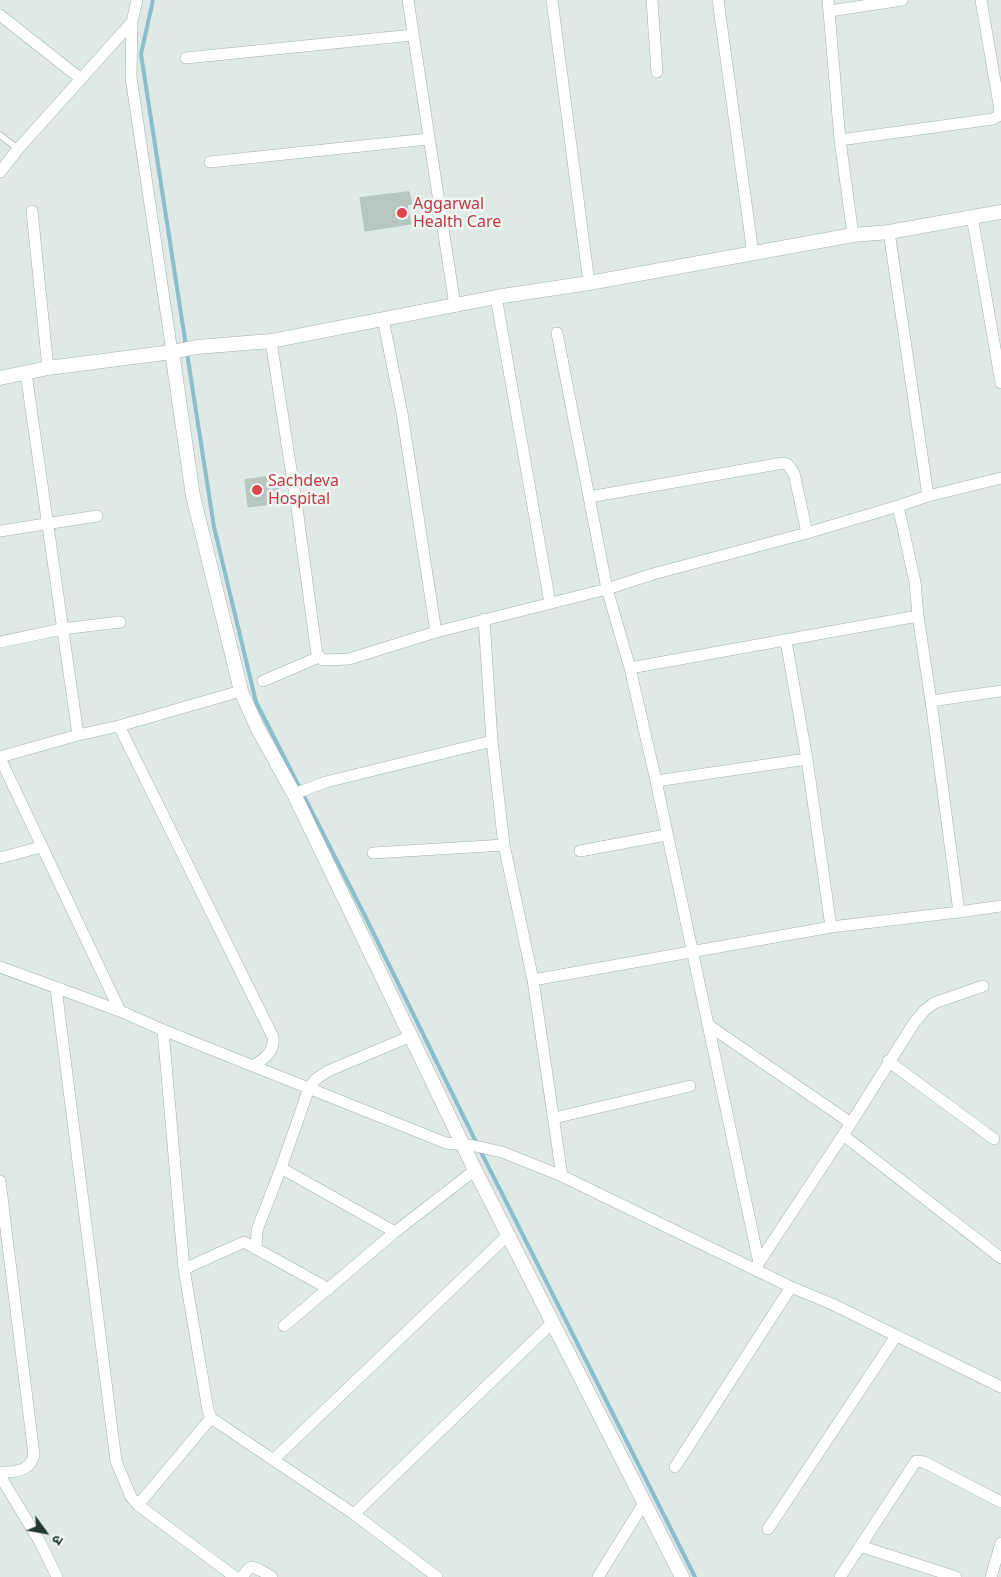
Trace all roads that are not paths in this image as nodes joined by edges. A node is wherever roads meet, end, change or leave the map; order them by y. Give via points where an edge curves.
1 (137, 0) edge
2 (408, 0) edge
3 (552, 0) edge
4 (652, 0) edge
5 (718, 0) edge
6 (902, 0) edge
7 (981, 0) edge
8 (829, 6) edge
9 (0, 16) edge
10 (132, 22) junction
11 (413, 35) junction
12 (186, 58) dead end
13 (657, 72) dead end
14 (80, 79) junction
15 (0, 135) edge
16 (428, 139) junction
17 (840, 140) junction
18 (18, 149) junction
19 (210, 162) dead end
20 (0, 172) edge
21 (32, 212) dead end
22 (1001, 212) edge
23 (972, 216) junction
24 (889, 232) junction
25 (853, 235) junction
26 (753, 254) junction
27 (589, 283) junction
28 (496, 297) junction
29 (454, 306) junction
30 (383, 320) junction
31 (557, 333) dead end
32 (271, 341) junction
33 (176, 351) junction
34 (48, 368) junction
35 (26, 373) junction
36 (0, 378) edge
37 (1001, 383) edge
38 (1001, 478) edge
39 (928, 496) junction
40 (589, 497) junction
41 (898, 506) junction
42 (97, 516) dead end
43 (47, 523) junction
44 (0, 531) edge
45 (807, 533) junction
46 (607, 589) junction
47 (550, 603) junction
48 (918, 616) junction
49 (484, 620) junction
50 (120, 622) dead end
51 (62, 629) junction
52 (436, 632) junction
53 (786, 641) junction
54 (0, 642) edge
55 (319, 657) junction
56 (630, 668) junction
57 (263, 681) dead end
58 (241, 690) junction
59 (1001, 691) edge
60 (932, 702) junction
61 (119, 726) junction
62 (78, 735) junction
63 (492, 741) junction
64 (0, 757) edge
65 (807, 759) junction
66 (656, 781) junction
67 (297, 793) junction
68 (666, 835) junction
69 (504, 845) junction
70 (41, 847) junction
71 (580, 851) dead end
72 (373, 853) dead end
73 (0, 858) edge
74 (1001, 906) edge
75 (959, 912) junction
76 (831, 927) junction
77 (691, 951) junction
78 (0, 967) edge
79 (533, 980) junction
80 (983, 986) dead end
81 (56, 988) junction
82 (120, 1011) junction
83 (708, 1025) junction
84 (163, 1030) junction
85 (411, 1036) junction
86 (888, 1062) junction
87 (253, 1066) junction
88 (690, 1086) dead end
89 (309, 1088) junction
90 (554, 1118) junction
91 (850, 1123) junction
92 (843, 1135) junction
93 (994, 1139) dead end
94 (470, 1146) junction
95 (281, 1168) junction
96 (475, 1170) junction
97 (562, 1176) junction
98 (0, 1181) edge
99 (395, 1232) junction
100 (508, 1235) junction
101 (256, 1249) junction
102 (1001, 1258) edge
103 (757, 1266) junction
104 (184, 1269) junction
105 (791, 1287) junction
106 (329, 1289) junction
107 (552, 1322) junction
108 (284, 1326) dead end
109 (896, 1336) junction
110 (1001, 1387) edge
111 (211, 1418) junction
112 (273, 1460) junction
113 (675, 1467) dead end
114 (0, 1475) edge
115 (1001, 1502) edge
116 (644, 1503) junction
117 (138, 1504) junction
118 (354, 1514) junction
119 (768, 1529) dead end
120 (1001, 1543) edge
121 (860, 1546) junction
122 (57, 1577) edge
123 (235, 1577) edge
124 (242, 1577) edge
125 (272, 1577) edge
126 (437, 1577) edge
127 (598, 1577) edge
128 (682, 1577) edge
129 (840, 1577) edge
130 (956, 1577) edge
131 (991, 1577) edge

1 - 10 street
2 - 11 street
3 - 27 street
4 - 13 street
5 - 26 street
6 - 8 street
7 - 17 street via 1000,110 998,116
8 - 17 street
9 - 14 street
10 - 14 street
10 - 33 street via 131,77
11 - 12 street
11 - 16 street
14 - 18 street
15 - 18 lane
16 - 19 street
16 - 29 street
17 - 25 street
18 - 20 street
21 - 34 street
22 - 23 street
23 - 24 street
23 - 37 street
24 - 25 street
24 - 39 street
25 - 26 street
26 - 27 street
27 - 28 street
28 - 29 street
28 - 47 street
29 - 30 street
30 - 32 street
30 - 52 street via 402,413
31 - 40 street
32 - 33 street
32 - 55 street
33 - 34 street
33 - 58 street via 193,496
34 - 35 street
35 - 36 street
35 - 43 street
38 - 39 street
39 - 41 street
40 - 45 street via 783,463 794,473
40 - 46 street
41 - 45 street
41 - 48 street via 915,582
42 - 43 street
43 - 44 street
43 - 51 street
45 - 46 street
46 - 47 street
46 - 56 street
47 - 49 street
48 - 53 street
48 - 60 street
49 - 52 street
49 - 63 street
50 - 51 street
51 - 54 street
51 - 62 street
52 - 55 street via 349,659
53 - 56 street
53 - 65 street
55 - 57 street
56 - 66 street
58 - 61 street
58 - 67 street via 257,727
59 - 60 street
60 - 75 street
61 - 62 street
61 - 87 street via 272,1037 274,1043 270,1053
62 - 64 street
63 - 67 street via 326,782
63 - 69 street
64 - 70 street
65 - 66 street
65 - 76 street
66 - 68 street
67 - 85 street
68 - 71 street
68 - 77 street
69 - 72 street
69 - 79 street
70 - 73 street
70 - 82 street
74 - 75 street
75 - 76 street
76 - 77 street
77 - 79 street
77 - 83 street
78 - 81 street
79 - 90 street
80 - 86 street via 934,1003 924,1011
81 - 82 street
81 - 117 street via 112,1441 116,1461 131,1496
82 - 84 street
83 - 91 street
83 - 103 street
84 - 87 street
84 - 104 street
85 - 89 street via 328,1071
85 - 94 street
86 - 91 street
86 - 93 street
87 - 89 street
88 - 90 street
89 - 94 street via 446,1143
89 - 95 street
90 - 97 street
91 - 92 street
92 - 102 street
92 - 103 street
94 - 96 street
94 - 97 street via 502,1152
95 - 99 street
95 - 101 street via 257,1230
96 - 99 street
96 - 100 street
97 - 103 street
98 - 114 street via 34,1455 25,1469
99 - 106 street
100 - 107 street
100 - 112 street
101 - 104 street via 244,1242
101 - 106 street
103 - 105 street
104 - 111 street
105 - 109 street
105 - 113 street
106 - 108 street
107 - 116 street
107 - 118 street
109 - 110 street
109 - 119 street
111 - 112 street
111 - 117 street
112 - 118 street
114 - 122 street
115 - 121 street via 924,1462 916,1461
116 - 127 street
116 - 128 street
117 - 123 street
118 - 126 street
120 - 131 street
121 - 129 street
121 - 130 street
124 - 125 street via 252,1567

